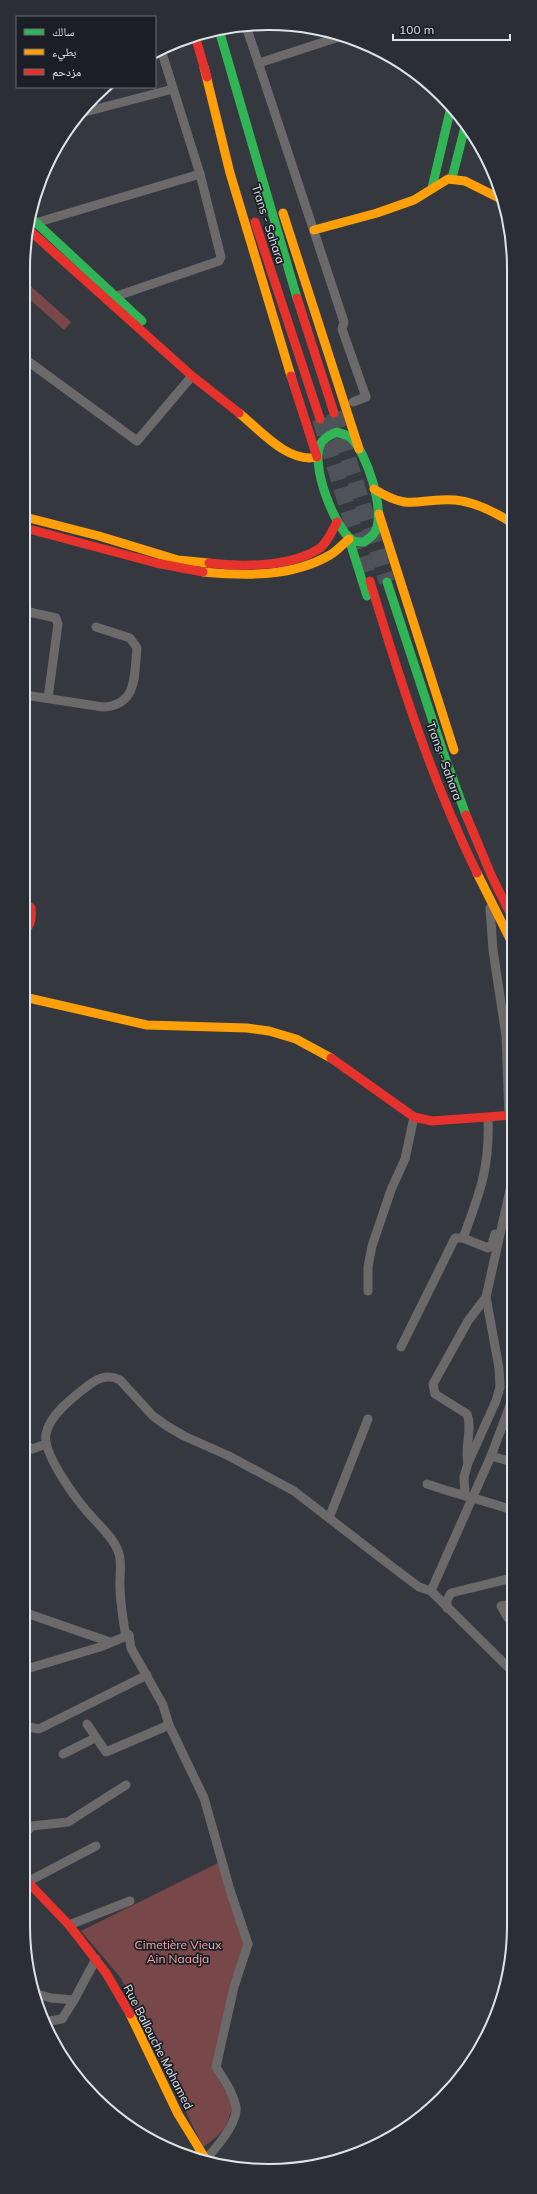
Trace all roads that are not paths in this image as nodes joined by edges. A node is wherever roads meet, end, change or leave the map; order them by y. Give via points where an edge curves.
1 (248, 31) edge
2 (220, 35) edge
3 (333, 39) edge
4 (197, 41) edge
5 (163, 55) edge
6 (259, 63) junction
7 (204, 67) junction
8 (234, 85) junction
9 (173, 88) junction
10 (89, 111) edge
11 (450, 113) edge
12 (464, 131) edge
13 (200, 174) junction
14 (452, 178) junction
15 (432, 188) junction
16 (496, 197) edge
17 (35, 221) edge
18 (35, 224) edge
19 (314, 230) junction
20 (33, 233) edge
21 (116, 296) junction
22 (106, 299) junction
23 (30, 363) edge
24 (192, 376) junction
25 (211, 389) junction
26 (353, 402) dead end
27 (334, 413) tunnel mouth
28 (320, 419) tunnel mouth
29 (359, 449) junction
30 (317, 457) junction
31 (374, 489) junction
32 (379, 514) junction
33 (30, 519) edge
34 (507, 520) edge
35 (337, 522) junction
36 (30, 529) edge
37 (349, 539) junction
38 (370, 581) tunnel mouth
39 (387, 582) tunnel mouth
40 (30, 612) edge
41 (96, 628) dead end
42 (30, 696) edge
43 (48, 698) junction
44 (425, 748) junction
45 (456, 785) junction
46 (490, 901) junction
47 (30, 907) edge
48 (507, 907) edge
49 (30, 925) edge
50 (507, 933) edge
51 (30, 998) edge
52 (507, 1052) edge
53 (507, 1116) edge
54 (414, 1117) junction
55 (488, 1118) junction
56 (507, 1198) edge
57 (507, 1201) edge
58 (463, 1238) junction
59 (368, 1291) dead end
60 (486, 1297) junction
61 (401, 1347) dead end
62 (507, 1413) edge
63 (368, 1419) dead end
64 (46, 1444) junction
65 (30, 1448) edge
66 (491, 1456) junction
67 (507, 1461) edge
68 (468, 1463) junction
69 (427, 1484) dead end
70 (469, 1496) junction
71 (507, 1508) edge
72 (329, 1518) junction
73 (507, 1579) edge
74 (431, 1591) junction
75 (507, 1605) edge
76 (447, 1608) junction
77 (30, 1614) edge
78 (507, 1616) edge
79 (129, 1635) junction
80 (110, 1642) junction
81 (507, 1666) edge
82 (30, 1668) edge
83 (146, 1675) junction
84 (87, 1724) dead end
85 (169, 1725) junction
86 (30, 1727) edge
87 (95, 1738) junction
88 (63, 1754) dead end
89 (126, 1785) dead end
90 (30, 1828) edge
91 (96, 1846) dead end
92 (30, 1877) edge
93 (30, 1883) edge
94 (130, 1901) dead end
95 (69, 1925) junction
96 (96, 1959) junction
97 (41, 1995) edge
98 (74, 2000) junction
99 (50, 2021) edge
100 (204, 2155) edge
101 (208, 2156) edge

1 - 6 street
2 - 8 main road, Trans - Sahara
3 - 6 street
4 - 7 main road, Trans - Sahara
5 - 9 street
6 - 19 street
7 - 28 main road, Trans - Sahara
7 - 30 main road via 232,180
8 - 27 main road, Trans - Sahara
8 - 29 main road via 283,214
9 - 10 street
9 - 13 street
11 - 15 main road
12 - 14 main road
13 - 17 street
13 - 21 street via 221,257 219,261
14 - 15 main road via 440,181
14 - 16 main road
15 - 19 main road via 412,201
18 - 21 main road
19 - 26 street via 344,322 342,329 366,397
20 - 22 main road
21 - 22 street
21 - 25 main road via 196,371
22 - 24 main road
23 - 24 street via 137,441
24 - 25 main road
25 - 30 main road via 282,448 299,457
29 - 30 main road via 349,436 337,432 323,440
29 - 31 main road
30 - 35 main road
31 - 32 main road
31 - 34 main road via 404,504 462,501 499,514
32 - 37 main road via 378,527 371,538 364,542
32 - 45 main road via 454,749
33 - 35 main road via 100,536 178,560 224,565 268,564 303,557 322,547
35 - 37 main road
36 - 37 main road via 156,563 227,574 270,573 296,569 331,554
37 - 44 main road via 405,718
38 - 44 main road, Trans - Sahara
39 - 45 main road, Trans - Sahara
40 - 43 street via 56,618 58,624
41 - 43 street via 130,638 137,648 132,685 124,702 103,707
42 - 43 street
44 - 46 main road, Trans - Sahara via 454,824
45 - 48 main road, Trans - Sahara via 490,872
46 - 50 main road, Trans - Sahara
46 - 52 street via 493,950
47 - 49 main road
51 - 54 main road via 146,1025 247,1028 296,1039 339,1063
53 - 55 main road
54 - 55 main road via 432,1121
54 - 59 street via 405,1159 390,1190 372,1246 368,1267
55 - 58 street via 490,1146 486,1169 481,1191
56 - 58 street via 490,1247 486,1248
57 - 60 street
58 - 61 street via 455,1238
60 - 68 street via 500,1387
60 - 68 street via 468,1321 433,1384 435,1394 467,1414
62 - 66 street
63 - 72 street
64 - 65 street
64 - 72 street via 49,1426 77,1394 96,1379 114,1377 120,1380 153,1416 167,1426 294,1491
64 - 79 street via 59,1471 80,1503 118,1549 121,1559 122,1612 125,1632
66 - 67 street
66 - 70 street
68 - 70 street via 464,1477
69 - 70 street via 457,1495
70 - 71 street
70 - 74 street
72 - 74 street via 419,1587
73 - 76 street via 451,1593 447,1600
74 - 76 street
75 - 78 street via 501,1606
76 - 81 street
77 - 80 street
79 - 80 street
79 - 83 street via 131,1648
80 - 82 street
83 - 85 street via 163,1705
83 - 86 street via 39,1729
84 - 87 street
85 - 87 street via 108,1752 104,1751
85 - 101 street via 204,1798 248,1944 234,1987 216,2067 232,2093 236,2109 230,2126
87 - 88 street
89 - 90 street via 68,1822
91 - 92 street
93 - 95 main road, Rue Ballouche Mohamed
94 - 95 street
95 - 96 main road, Rue Ballouche Mohamed
96 - 98 street
96 - 100 main road, Rue Ballouche Mohamed via 124,2002 178,2114
97 - 98 street
98 - 99 street via 62,2019

